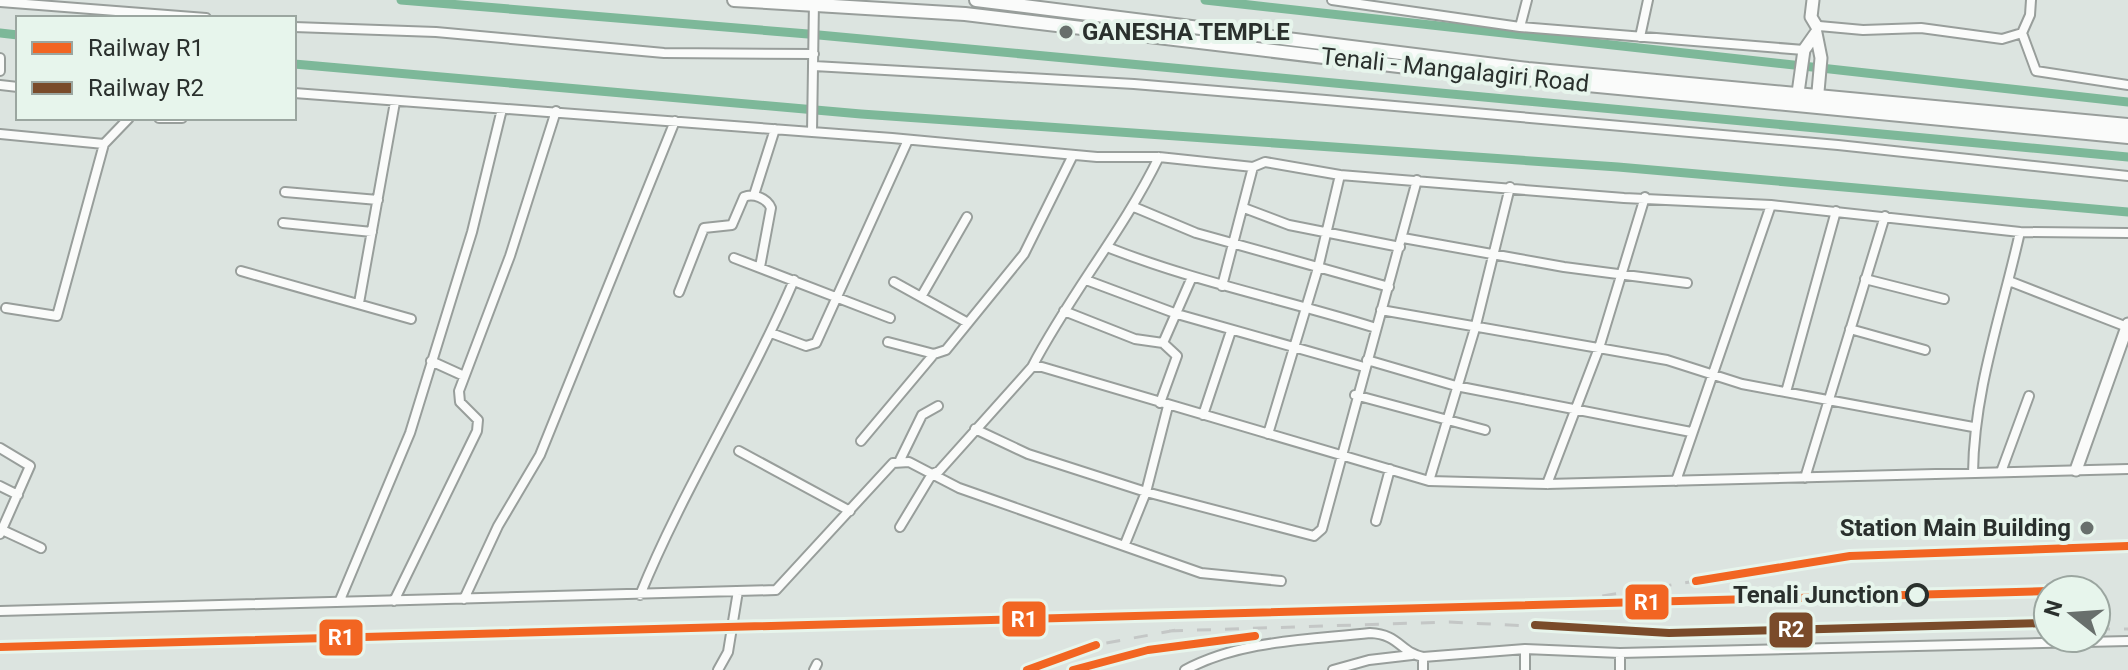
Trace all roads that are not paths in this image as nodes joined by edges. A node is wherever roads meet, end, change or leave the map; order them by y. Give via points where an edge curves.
1 (734, 0) edge
2 (976, 0) edge
3 (1332, 0) edge
4 (1527, 0) edge
5 (1648, 0) edge
6 (1813, 0) edge
7 (2031, 0) edge
8 (0, 2) edge
9 (1358, 2) edge
10 (814, 9) edge
11 (180, 16) edge
12 (296, 27) edge
13 (1520, 27) junction
14 (1816, 30) junction
15 (2018, 35) junction
16 (1640, 37) junction
17 (1804, 53) junction
18 (814, 54) junction
19 (0, 58) edge
20 (814, 66) junction
21 (0, 71) edge
22 (2128, 85) edge
23 (296, 93) edge
24 (1797, 97) junction
25 (1818, 98) junction
26 (395, 102) junction
27 (502, 109) junction
28 (556, 111) junction
29 (127, 120) edge
30 (675, 121) junction
31 (2128, 125) edge
32 (775, 129) junction
33 (812, 132) junction
34 (0, 134) edge
35 (2128, 137) edge
36 (908, 140) junction
37 (104, 144) junction
38 (1073, 155) junction
39 (1159, 157) junction
40 (1253, 167) junction
41 (1340, 175) junction
42 (2128, 176) edge
43 (1417, 180) junction
44 (1510, 187) junction
45 (285, 192) dead end
46 (754, 195) junction
47 (1645, 197) junction
48 (378, 200) junction
49 (1771, 205) junction
50 (1134, 207) junction
51 (1244, 208) junction
52 (1836, 211) junction
53 (1885, 216) junction
54 (967, 217) dead end
55 (283, 223) dead end
56 (372, 232) junction
57 (2020, 232) junction
58 (1327, 233) junction
59 (2128, 233) edge
60 (1401, 243) junction
61 (1234, 244) junction
62 (1107, 247) junction
63 (1490, 255) junction
64 (734, 258) dead end
65 (760, 267) junction
66 (1318, 268) junction
67 (241, 271) dead end
68 (1619, 275) junction
69 (1192, 277) junction
70 (1865, 279) junction
71 (794, 280) junction
72 (1086, 280) junction
73 (2009, 281) junction
74 (894, 282) dead end
75 (1687, 283) dead end
76 (1222, 286) junction
77 (1389, 287) junction
78 (679, 292) dead end
79 (837, 297) junction
80 (921, 297) junction
81 (1944, 299) dead end
82 (359, 303) junction
83 (1305, 306) junction
84 (6, 308) dead end
85 (1381, 310) junction
86 (1064, 311) junction
87 (1177, 314) junction
88 (890, 318) dead end
89 (411, 319) dead end
90 (968, 323) junction
91 (1476, 325) junction
92 (1376, 328) junction
93 (1850, 329) junction
94 (1231, 331) junction
95 (2126, 332) edge
96 (771, 333) junction
97 (888, 342) dead end
98 (1163, 343) junction
99 (1295, 348) junction
100 (1599, 348) junction
101 (1925, 350) dead end
102 (934, 354) junction
103 (431, 361) junction
104 (1366, 364) junction
105 (1032, 367) junction
106 (464, 376) junction
107 (1710, 376) junction
108 (1456, 386) junction
109 (1786, 392) junction
110 (1355, 395) junction
111 (2029, 396) dead end
112 (1830, 398) junction
113 (1164, 404) junction
114 (938, 406) dead end
115 (1577, 408) junction
116 (1203, 415) junction
117 (1447, 420) junction
118 (1973, 427) junction
119 (975, 429) junction
120 (1485, 430) dead end
121 (1691, 432) junction
122 (1268, 434) junction
123 (861, 441) dead end
124 (0, 448) edge
125 (739, 451) dead end
126 (1341, 453) junction
127 (900, 460) junction
128 (1390, 469) junction
129 (2128, 469) edge
130 (2076, 470) junction
131 (2001, 472) junction
132 (1973, 473) junction
133 (932, 474) junction
134 (1805, 478) junction
135 (1429, 481) junction
136 (1676, 481) junction
137 (1547, 484) junction
138 (0, 486) edge
139 (1146, 492) junction
140 (18, 495) junction
141 (850, 511) junction
142 (1376, 521) dead end
143 (900, 527) dead end
144 (1, 531) edge
145 (1125, 544) junction
146 (41, 548) dead end
147 (1281, 581) dead end
148 (738, 591) junction
149 (640, 595) junction
150 (464, 599) junction
151 (340, 600) junction
152 (394, 601) junction
153 (0, 611) edge
154 (2128, 641) edge
155 (1525, 649) junction
156 (1620, 653) junction
157 (1412, 655) junction
158 (1423, 657) junction
159 (723, 669) edge
160 (1185, 670) edge
161 (1333, 670) edge
162 (1423, 670) edge
163 (1525, 670) edge
164 (1620, 670) edge

1 - 10 main road, Tenali - Mangalagiri Road
2 - 24 main road, Tenali - Mangalagiri Road via 1395,54
3 - 9 street
4 - 13 street
5 - 16 street
6 - 14 street
7 - 15 street via 2030,15
8 - 11 street
9 - 13 street
10 - 18 street
10 - 24 main road, Tenali - Mangalagiri Road via 965,14 1432,70
12 - 18 street via 436,32 664,53
13 - 16 street
14 - 15 street via 1921,28 1970,37
14 - 17 street
14 - 25 street via 1821,58
15 - 22 street via 2036,71
16 - 17 street
17 - 24 street
18 - 20 street
19 - 21 street
20 - 33 street
20 - 42 street via 1326,100
23 - 26 street
24 - 25 main road, Tenali - Mangalagiri Road
25 - 31 main road, Tenali - Mangalagiri Road
25 - 35 main road, Tenali - Mangalagiri Road
26 - 27 street
26 - 48 street
27 - 28 street
27 - 103 street via 470,240
28 - 30 street
28 - 106 street via 510,256
29 - 37 street
30 - 32 street
30 - 150 street via 540,455 498,526
32 - 33 street
32 - 46 street
33 - 36 street
34 - 37 street
36 - 38 street
36 - 79 street
37 - 84 street via 57,316
38 - 39 street
38 - 90 street via 1024,254
39 - 40 street
39 - 50 street
40 - 41 street via 1265,162
40 - 51 street
41 - 43 street
41 - 58 street
43 - 44 street
43 - 60 street
44 - 47 street
44 - 63 street
45 - 48 street
46 - 65 street via 771,208
46 - 78 street via 744,197 732,225 704,228
47 - 49 street
47 - 68 street
48 - 56 street
49 - 52 street
49 - 107 street
50 - 61 street
50 - 62 street
51 - 58 street
51 - 61 street
52 - 53 street
52 - 109 street
53 - 57 street
53 - 70 street
54 - 80 street
55 - 56 street
56 - 82 street
57 - 59 street
57 - 73 street
58 - 60 street
58 - 66 street
60 - 63 street
60 - 77 street
61 - 66 street
61 - 76 street
62 - 69 street
62 - 72 street
63 - 68 street
63 - 91 street
64 - 65 street
65 - 71 street
66 - 77 street
66 - 83 street
67 - 82 street
68 - 75 street
68 - 100 street
69 - 76 street
69 - 87 street
70 - 81 street
70 - 93 street
71 - 79 street
71 - 96 street
72 - 86 street
72 - 87 street
73 - 95 street
73 - 118 street
74 - 80 street
76 - 83 street
77 - 85 street
79 - 88 street
79 - 96 street via 814,346
80 - 90 street
82 - 89 street
83 - 92 street
83 - 99 street
85 - 91 street
85 - 92 street
86 - 98 street via 1135,339
86 - 105 street
87 - 94 street
87 - 98 street
90 - 102 street via 946,350
91 - 100 street
91 - 108 street
92 - 104 street
93 - 101 street
93 - 112 street
94 - 99 street
94 - 116 street
95 - 130 street
96 - 149 street
97 - 102 street
98 - 113 street via 1177,356
99 - 104 street
99 - 122 street
100 - 107 street via 1667,360
100 - 115 street
102 - 123 street
103 - 106 street
103 - 151 street via 407,441
104 - 108 street
104 - 110 street
105 - 113 street
105 - 119 street
106 - 152 street via 458,398 478,420 477,431
107 - 109 street
107 - 121 street
108 - 115 street
108 - 117 street
109 - 112 street
110 - 117 street
110 - 126 street
111 - 131 street
112 - 118 street
112 - 134 street
113 - 116 street
113 - 139 street
114 - 127 street via 922,415
115 - 121 street
115 - 137 street
116 - 122 street
117 - 120 street
117 - 135 street
118 - 132 street
119 - 133 street
119 - 139 street via 1028,454
121 - 136 street
122 - 126 street
124 - 140 street via 30,466
125 - 141 street
126 - 128 street
126 - 139 street via 1322,529 1314,536
127 - 133 street
127 - 141 street
128 - 135 street
128 - 142 street
129 - 130 street
130 - 131 street
131 - 132 street
132 - 134 street
133 - 143 street
133 - 145 street
134 - 136 street
135 - 137 street
136 - 137 street
138 - 140 street
139 - 145 street
140 - 144 street
141 - 148 street via 776,590
144 - 146 street
145 - 147 street via 1212,576
148 - 149 street
148 - 159 street
149 - 150 street
150 - 152 street
151 - 152 street
151 - 153 street
154 - 156 street
155 - 156 street
155 - 158 street
155 - 163 street
156 - 164 street
157 - 158 street
157 - 160 street via 1387,634 1370,633 1255,645
157 - 161 street
158 - 162 street

